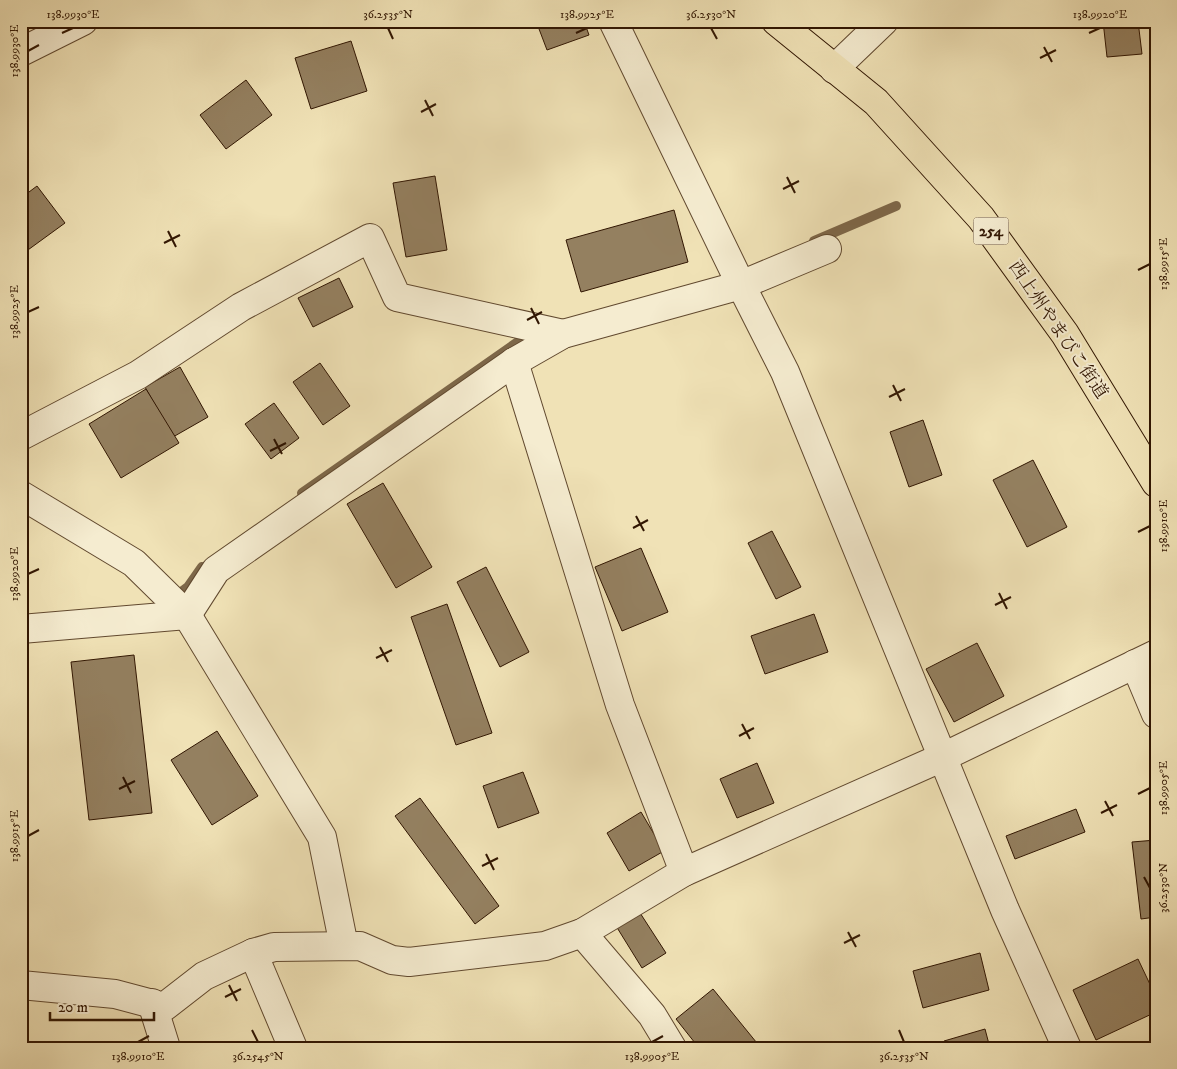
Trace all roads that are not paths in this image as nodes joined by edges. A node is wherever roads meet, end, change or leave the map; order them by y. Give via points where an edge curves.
1 (83, 21) edge
2 (613, 21) edge
3 (776, 21) edge
4 (875, 26) edge
5 (21, 52) edge
6 (834, 68) junction
7 (827, 249) dead end
8 (741, 285) junction
9 (563, 334) junction
10 (514, 362) junction
11 (21, 436) edge
12 (1156, 483) edge
13 (21, 496) edge
14 (187, 615) junction
15 (21, 629) edge
16 (1145, 659) edge
17 (1156, 714) edge
18 (943, 757) junction
19 (684, 872) junction
20 (582, 933) junction
21 (344, 946) junction
22 (253, 953) junction
23 (21, 985) edge
24 (152, 1003) junction
25 (166, 1048) edge
26 (293, 1048) edge
27 (672, 1048) edge
28 (1067, 1048) edge

1 - 5 street
2 - 8 street
3 - 6 highway, 西上州やまびこ街道 / 254
4 - 6 street
6 - 12 highway, 西上州やまびこ街道 / 254 via 876,102 981,218 1065,334
7 - 8 street
8 - 9 street
8 - 18 street via 785,372
9 - 10 street
9 - 11 street via 398,297 370,238 241,308 138,375
10 - 14 street via 216,570
10 - 19 street via 620,705
13 - 14 street via 134,563
14 - 15 street
14 - 21 street via 322,837
16 - 17 street
16 - 18 street
18 - 19 street
18 - 28 street via 1005,910
19 - 20 street
20 - 21 street via 545,946 409,962 392,960 360,946
20 - 27 street via 652,1016
21 - 22 street via 274,947
22 - 24 street via 204,976 164,1007
22 - 26 street
23 - 24 street via 114,994
24 - 25 street

